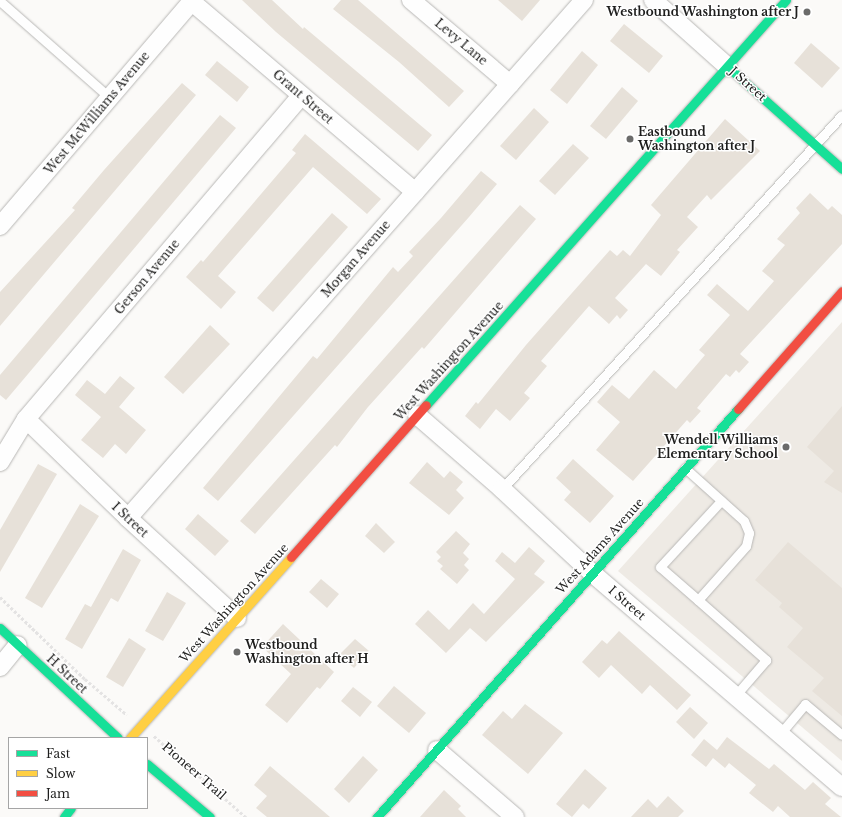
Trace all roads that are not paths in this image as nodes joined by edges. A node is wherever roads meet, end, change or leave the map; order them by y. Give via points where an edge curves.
1 (411, 0) edge
2 (584, 0) edge
3 (653, 0) edge
4 (786, 0) edge
5 (0, 1) edge
6 (192, 1) edge
7 (728, 67) junction
8 (510, 84) junction
9 (302, 96) junction
10 (110, 98) junction
11 (842, 115) edge
12 (815, 145) junction
13 (842, 169) edge
14 (415, 192) junction
15 (0, 226) edge
16 (842, 291) edge
17 (417, 415) junction
18 (26, 419) junction
19 (0, 462) edge
20 (685, 468) junction
21 (502, 489) junction
22 (721, 501) junction
23 (128, 518) junction
24 (592, 573) junction
25 (698, 600) junction
26 (237, 618) junction
27 (0, 628) edge
28 (18, 645) junction
29 (0, 667) edge
30 (735, 696) junction
31 (780, 734) junction
32 (842, 735) edge
33 (117, 737) edge
34 (131, 737) edge
35 (437, 750) junction
36 (148, 765) edge
37 (842, 787) edge
38 (70, 809) edge
39 (64, 817) edge
40 (210, 817) edge
41 (377, 817) edge
42 (515, 817) edge

1 - 8 street, Levy Lane
2 - 8 street, Morgan Avenue
3 - 7 street, J Street
4 - 7 street, West Washington Avenue
5 - 10 lane
6 - 9 street, Grant Street
6 - 10 street, West McWilliams Avenue
7 - 12 street, J Street
7 - 17 street, West Washington Avenue
8 - 14 street, Morgan Avenue
9 - 14 street, Grant Street
9 - 18 street, Gerson Avenue
10 - 15 street, West McWilliams Avenue
11 - 12 lane
12 - 13 street, J Street
12 - 21 lane
14 - 23 street, Morgan Avenue
16 - 20 street, West Adams Avenue
17 - 21 street, I Street
17 - 26 street, West Washington Avenue
18 - 19 street, Gerson Avenue
18 - 23 street, I Street
20 - 22 lane
20 - 24 street, West Adams Avenue
21 - 24 street, I Street
22 - 25 lane via 744,522 749,533 746,546
22 - 25 lane via 660,567
23 - 26 street, I Street
24 - 30 street, I Street
24 - 35 street, West Adams Avenue
25 - 30 lane via 766,660
26 - 34 street, West Washington Avenue
27 - 28 street, H Street
28 - 29 street
28 - 33 street, H Street
30 - 31 street, I Street
31 - 32 lane via 806,704
31 - 37 street, I Street
35 - 41 street, West Adams Avenue
35 - 42 street
36 - 40 street
38 - 39 street

